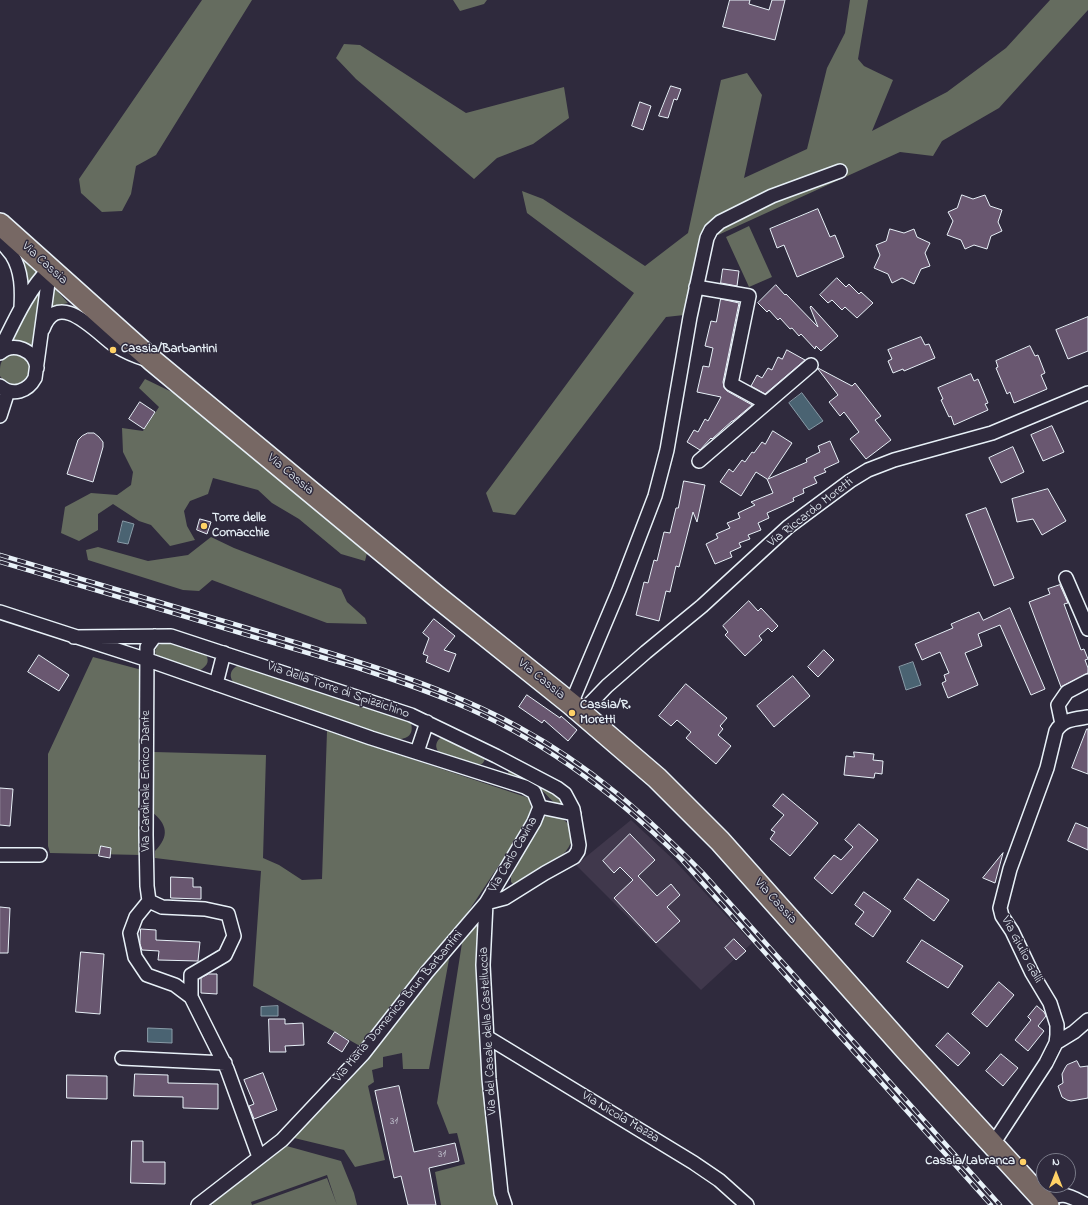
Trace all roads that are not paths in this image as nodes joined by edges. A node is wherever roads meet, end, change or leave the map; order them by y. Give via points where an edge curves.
1 (840, 171) dead end
2 (0, 224) edge
3 (0, 240) edge
4 (50, 268) junction
5 (696, 287) junction
6 (21, 308) junction
7 (41, 334) junction
8 (0, 350) edge
9 (0, 354) edge
10 (153, 362) junction
11 (811, 365) dead end
12 (37, 371) junction
13 (4, 388) edge
14 (1088, 393) edge
15 (766, 403) junction
16 (0, 416) edge
17 (699, 461) dead end
18 (1066, 578) dead end
19 (0, 612) edge
20 (1088, 629) edge
21 (155, 636) junction
22 (74, 637) junction
23 (224, 653) junction
24 (148, 660) junction
25 (1088, 680) edge
26 (216, 684) junction
27 (576, 709) junction
28 (1088, 717) edge
29 (427, 722) junction
30 (1062, 724) junction
31 (417, 752) junction
32 (496, 756) junction
33 (486, 774) junction
34 (540, 806) junction
35 (574, 814) junction
36 (0, 855) edge
37 (40, 855) dead end
38 (149, 901) junction
39 (486, 904) junction
40 (191, 997) junction
41 (1088, 1020) edge
42 (487, 1037) junction
43 (1056, 1043) junction
44 (122, 1058) dead end
45 (225, 1064) junction
46 (993, 1144) junction
47 (259, 1157) junction
48 (1047, 1203) edge
49 (198, 1205) edge
50 (505, 1205) edge
51 (747, 1205) edge
52 (1087, 1205) edge

1 - 5 street via 772,196 720,222 707,238
2 - 4 main road, Via Cassia
3 - 6 street via 12,256 18,270 21,281
4 - 6 street
4 - 7 street
4 - 10 main road, Via Cassia
5 - 15 street via 749,296 731,384
5 - 27 street via 667,450 655,496
6 - 8 street
7 - 10 street via 52,316 60,312 72,313 122,350
7 - 12 street
9 - 12 street via 9,348 23,349 34,358
10 - 27 main road, Via Cassia
11 - 15 street
12 - 13 street via 27,388 14,392
13 - 16 street
14 - 27 street, Via Riccardo Moretti via 992,433 894,460 838,488 788,527 702,606
15 - 17 street
18 - 20 street
19 - 22 street, Via della Torre di Spizzichino
21 - 22 street, Via della Torre di Spizzichino
21 - 23 street, Via della Torre di Spizzichino via 171,636
21 - 24 street, Via Cardinale Enrico Dante via 148,647
22 - 24 street, Via della Torre di Spizzichino
23 - 26 street
23 - 29 street, Via della Torre di Spizzichino
24 - 26 street, Via della Torre di Spizzichino
24 - 38 street, Via Cardinale Enrico Dante via 146,835
25 - 30 street via 1067,692 1058,705
26 - 31 street, Via della Torre di Spizzichino
27 - 46 main road, Via Cassia via 657,778 720,841
28 - 30 street via 1072,719
29 - 31 street
29 - 32 street, Via della Torre di Spizzichino
30 - 43 street, Via Giulio Galli via 1056,731 1047,768 1010,869 1000,908 1050,1003 1057,1025
31 - 33 street, Via della Torre di Spizzichino
32 - 33 street
32 - 35 street, Via della Torre di Spizzichino via 557,788 565,794
33 - 34 street, Via della Torre di Spizzichino via 534,792
34 - 35 street
34 - 39 street, Via Carlo Cavina via 534,822
35 - 39 street via 578,851 574,857 505,898
36 - 37 street
38 - 40 street via 136,917 130,933 135,957 147,975 175,985
38 - 40 street via 162,907 205,909 228,914 234,936 225,955 191,975
39 - 42 street, Via del Casale della Castelluccia via 483,965
39 - 47 street, Via Maria Domenica Brun Barbantini via 427,972 363,1054 282,1140
40 - 45 street
41 - 43 street
42 - 50 street, Via del Casale della Castelluccia via 501,1193
42 - 51 street, Via Nicola Mazza via 694,1163 719,1180
43 - 46 street, Via Giulio Galli via 1046,1063
44 - 45 street
45 - 47 street
46 - 48 main road, Via Cassia
47 - 49 street, Via Maria Domenica Brun Barbantini
48 - 52 street via 1053,1196 1063,1194

